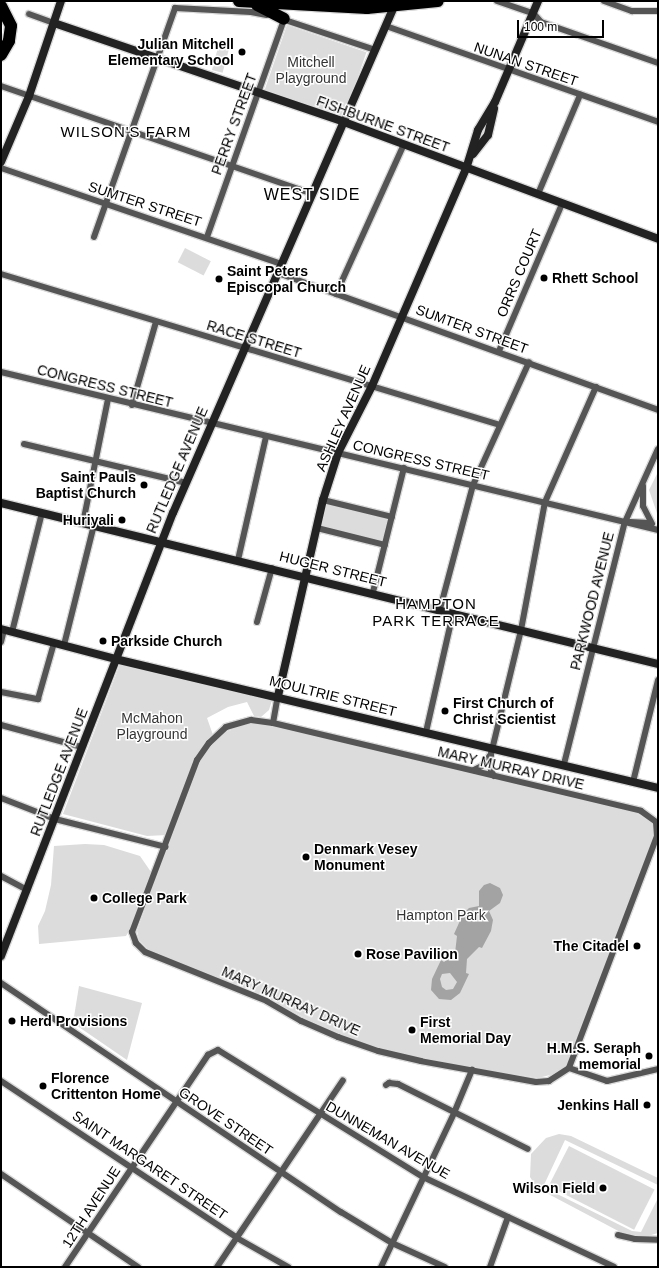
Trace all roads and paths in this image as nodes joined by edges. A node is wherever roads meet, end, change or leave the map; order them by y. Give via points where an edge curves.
1 (62, 1) edge
2 (245, 1) edge
3 (438, 1) edge
4 (497, 1) edge
5 (538, 1) edge
6 (604, 1) edge
7 (396, 4) edge
8 (1, 6) edge
9 (658, 11) edge
10 (29, 14) dead end
11 (534, 14) junction
12 (284, 19) junction
13 (54, 23) junction
14 (386, 26) junction
15 (375, 50) junction
16 (1, 54) edge
17 (156, 58) junction
18 (658, 63) edge
19 (509, 70) junction
20 (1, 86) edge
21 (258, 92) junction
22 (580, 95) junction
23 (28, 96) junction
24 (344, 122) junction
25 (658, 122) edge
26 (131, 130) junction
27 (403, 146) junction
28 (1, 162) edge
29 (232, 164) junction
30 (1, 168) edge
31 (466, 169) junction
32 (313, 194) junction
33 (538, 194) junction
34 (106, 204) junction
35 (562, 204) junction
36 (94, 237) dead end
37 (207, 237) junction
38 (658, 239) edge
39 (281, 264) junction
40 (278, 272) junction
41 (1, 274) edge
42 (336, 294) junction
43 (401, 316) junction
44 (156, 322) junction
45 (243, 348) junction
46 (499, 351) junction
47 (529, 362) junction
48 (1, 372) edge
49 (372, 386) junction
50 (596, 387) junction
51 (108, 399) junction
52 (132, 405) junction
53 (658, 410) edge
54 (211, 423) junction
55 (500, 425) junction
56 (266, 437) junction
57 (24, 444) dead end
58 (658, 449) edge
59 (338, 453) junction
60 (96, 462) junction
61 (404, 468) junction
62 (643, 481) junction
63 (186, 483) junction
64 (473, 485) junction
65 (323, 500) junction
66 (1, 502) edge
67 (545, 502) junction
68 (42, 513) junction
69 (392, 517) junction
70 (624, 522) junction
71 (84, 523) junction
72 (652, 524) junction
73 (94, 525) junction
74 (317, 528) junction
75 (658, 529) edge
76 (162, 541) junction
77 (385, 545) junction
78 (238, 560) junction
79 (272, 568) junction
80 (307, 577) junction
81 (373, 592) junction
82 (440, 609) junction
83 (453, 613) junction
84 (257, 622) dead end
85 (2, 629) edge
86 (521, 630) junction
87 (12, 632) junction
88 (1, 642) edge
89 (54, 643) junction
90 (64, 645) junction
91 (593, 648) junction
92 (115, 659) junction
93 (658, 664) edge
94 (658, 680) edge
95 (1, 692) edge
96 (278, 696) junction
97 (273, 723) junction
98 (1, 726) edge
99 (426, 732) junction
100 (82, 747) junction
101 (492, 751) junction
102 (564, 764) junction
103 (474, 770) junction
104 (494, 776) junction
105 (633, 782) junction
106 (658, 788) edge
107 (1, 798) edge
108 (647, 813) junction
109 (658, 817) edge
110 (56, 819) junction
111 (658, 835) edge
112 (166, 847) junction
113 (1, 876) edge
114 (27, 890) junction
115 (1, 956) edge
116 (1, 983) edge
117 (223, 1050) joint
118 (569, 1068) junction
119 (658, 1069) edge
120 (472, 1070) junction
121 (343, 1080) dead end
122 (1, 1081) edge
123 (386, 1085) dead end
124 (178, 1103) junction
125 (454, 1113) junction
126 (322, 1115) junction
127 (528, 1149) dead end
128 (132, 1167) junction
129 (1, 1174) edge
130 (282, 1174) junction
131 (423, 1177) junction
132 (508, 1217) junction
133 (89, 1233) junction
134 (618, 1235) dead end
135 (237, 1238) junction
136 (658, 1240) edge
137 (392, 1243) junction
138 (65, 1267) edge
139 (138, 1267) edge
140 (217, 1267) edge
141 (288, 1267) edge
142 (380, 1267) edge
143 (445, 1267) edge
144 (490, 1267) edge
145 (614, 1267) edge

1 - 13 street
2 - 7 highway via 338,8
2 - 12 highway
3 - 7 highway
4 - 11 street
5 - 11 street, ASHLEY AVENUE
6 - 9 street via 632,10
7 - 14 street, RUTLEDGE AVENUE
8 - 16 highway via 11,26 9,41
10 - 13 street, FISHBURNE STREET
11 - 18 street via 541,22
11 - 19 street, ASHLEY AVENUE
12 - 15 street
12 - 17 street via 252,12 175,8
12 - 21 street, PERRY STREET
13 - 17 street, FISHBURNE STREET
13 - 23 street
14 - 15 street, RUTLEDGE AVENUE
14 - 19 street, NUNAN STREET
15 - 24 street, RUTLEDGE AVENUE
17 - 21 street, FISHBURNE STREET
17 - 26 street
19 - 22 street, NUNAN STREET
19 - 31 street, ASHLEY AVENUE via 495,102 488,135 470,159
20 - 23 street
21 - 24 street, FISHBURNE STREET
21 - 29 street, PERRY STREET
22 - 25 street, NUNAN STREET
22 - 33 street
23 - 26 street
23 - 28 street
24 - 27 street, FISHBURNE STREET
24 - 32 street, RUTLEDGE AVENUE
26 - 29 street
26 - 34 street
27 - 31 street, FISHBURNE STREET
27 - 42 street
29 - 32 street
29 - 37 street, PERRY STREET
30 - 34 street, SUMTER STREET
31 - 33 street, FISHBURNE STREET
31 - 43 street, ASHLEY AVENUE
32 - 39 street, RUTLEDGE AVENUE
33 - 35 street, FISHBURNE STREET
34 - 36 street
34 - 37 street, SUMTER STREET
35 - 38 street, FISHBURNE STREET
35 - 46 street, ORRS COURT
37 - 39 street, SUMTER STREET
39 - 40 street, RUTLEDGE AVENUE
40 - 42 street, SUMTER STREET
40 - 45 street, RUTLEDGE AVENUE
41 - 44 street, RACE STREET
42 - 43 street, SUMTER STREET
43 - 46 street, SUMTER STREET
43 - 49 street, ASHLEY AVENUE
44 - 45 street, RACE STREET
44 - 52 street
45 - 49 street, RACE STREET
45 - 54 street, RUTLEDGE AVENUE
46 - 47 street, SUMTER STREET
47 - 50 street, SUMTER STREET
47 - 55 street
48 - 51 street, CONGRESS STREET
49 - 55 street, RACE STREET
49 - 59 street, ASHLEY AVENUE
50 - 53 street, SUMTER STREET
50 - 67 street
51 - 52 street, CONGRESS STREET
51 - 60 street
52 - 54 street, CONGRESS STREET
54 - 56 street, CONGRESS STREET
54 - 63 street, RUTLEDGE AVENUE
55 - 64 street
56 - 59 street, CONGRESS STREET
56 - 78 street
57 - 60 street
58 - 62 street, PARKWOOD AVENUE
59 - 61 street, CONGRESS STREET
59 - 65 street, ASHLEY AVENUE
60 - 63 street
60 - 71 street
61 - 64 street, CONGRESS STREET
61 - 69 street
62 - 70 street, PARKWOOD AVENUE
62 - 72 street via 643,506
63 - 76 street, RUTLEDGE AVENUE
64 - 67 street, CONGRESS STREET
64 - 82 street
65 - 69 street
65 - 74 street, ASHLEY AVENUE
66 - 68 street, HUGER STREET
67 - 70 street, CONGRESS STREET
67 - 86 street
68 - 71 street, HUGER STREET
68 - 87 street
69 - 77 street
70 - 72 street, CONGRESS STREET via 640,521
70 - 75 street, CONGRESS STREET
70 - 91 street, PARKWOOD AVENUE
71 - 73 street, HUGER STREET
72 - 75 street, CONGRESS STREET
73 - 76 street, HUGER STREET
73 - 90 street
74 - 77 street
74 - 80 street, ASHLEY AVENUE
76 - 78 street, HUGER STREET
76 - 92 street, RUTLEDGE AVENUE
77 - 81 street
78 - 79 street, HUGER STREET
79 - 80 street, HUGER STREET
79 - 84 street
80 - 81 street, HUGER STREET
80 - 96 street, ASHLEY AVENUE
81 - 82 street, HUGER STREET
82 - 83 street, HUGER STREET
83 - 86 street, HUGER STREET
83 - 99 street
85 - 87 street, MOULTRIE STREET
85 - 88 street
86 - 91 street, HUGER STREET
86 - 101 street
87 - 89 street, MOULTRIE STREET
89 - 90 street, MOULTRIE STREET
89 - 95 street via 38,699
90 - 92 street, MOULTRIE STREET
91 - 93 street, HUGER STREET
91 - 102 street, PARKWOOD AVENUE
92 - 96 street, MOULTRIE STREET
92 - 100 street, RUTLEDGE AVENUE
94 - 105 street
96 - 97 street, ASHLEY AVENUE
96 - 99 street, MOULTRIE STREET
97 - 103 street, MARY MURRAY DRIVE
97 - 112 street, MARY MURRAY DRIVE via 251,720 238,722 226,727 209,743 197,760
98 - 100 street
99 - 101 street, MOULTRIE STREET
100 - 110 street, RUTLEDGE AVENUE
101 - 102 street, MOULTRIE STREET
101 - 103 street via 482,766
101 - 104 street via 491,770
102 - 105 street, MOULTRIE STREET
103 - 104 street, MARY MURRAY DRIVE
104 - 108 street, MARY MURRAY DRIVE
105 - 106 street, MOULTRIE STREET
107 - 110 street
108 - 109 street, MARY MURRAY DRIVE
108 - 111 street via 656,822
110 - 112 street
110 - 114 street, RUTLEDGE AVENUE
111 - 118 street
112 - 120 street, MARY MURRAY DRIVE via 132,932 136,943 145,952 267,1001 300,1021 338,1038 414,1059
113 - 114 street
114 - 115 street, RUTLEDGE AVENUE
116 - 124 street, GROVE STREET
117 - 124 street, 12TH AVENUE via 209,1053
117 - 126 street, DUNNEMAN AVENUE
118 - 119 street via 606,1081
118 - 120 street, MARY MURRAY DRIVE via 554,1079 536,1082
120 - 125 street
121 - 126 street
122 - 128 street, SAINT MARGARET STREET
123 - 125 street via 398,1084
124 - 128 street, 12TH AVENUE
124 - 130 street, GROVE STREET
125 - 127 street
125 - 131 street
126 - 130 street
126 - 131 street, DUNNEMAN AVENUE
128 - 133 street, 12TH AVENUE
128 - 135 street, SAINT MARGARET STREET
129 - 133 street
130 - 135 street
130 - 137 street, GROVE STREET
131 - 132 street, DUNNEMAN AVENUE
131 - 137 street
132 - 144 street
132 - 145 street, DUNNEMAN AVENUE
133 - 138 street, 12TH AVENUE
133 - 139 street
134 - 136 street via 635,1240
135 - 140 street
135 - 141 street, SAINT MARGARET STREET
137 - 142 street
137 - 143 street, GROVE STREET

